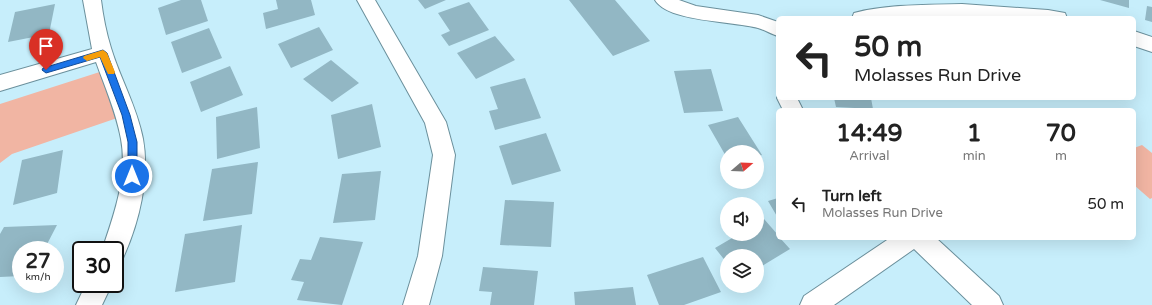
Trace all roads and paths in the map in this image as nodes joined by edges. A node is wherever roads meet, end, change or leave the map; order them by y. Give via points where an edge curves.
1 (92, 0) edge
2 (366, 0) edge
3 (664, 0) edge
4 (960, 5) edge
5 (880, 16) edge
6 (1048, 16) edge
7 (776, 28) edge
8 (1136, 39) edge
9 (1152, 46) edge
10 (103, 53) junction
11 (0, 83) edge
12 (907, 240) edge
13 (921, 240) edge
14 (117, 241) edge
15 (95, 293) edge
16 (89, 305) edge
17 (416, 305) edge
18 (814, 305) edge
19 (990, 305) edge

1 - 10 street
2 - 17 street via 435,122 444,155 430,256
3 - 7 street via 671,5 696,12 756,21
4 - 5 street
4 - 6 street
8 - 9 street
10 - 11 street
10 - 14 street via 126,115 132,142 129,207
12 - 18 street
13 - 19 street
15 - 16 street

